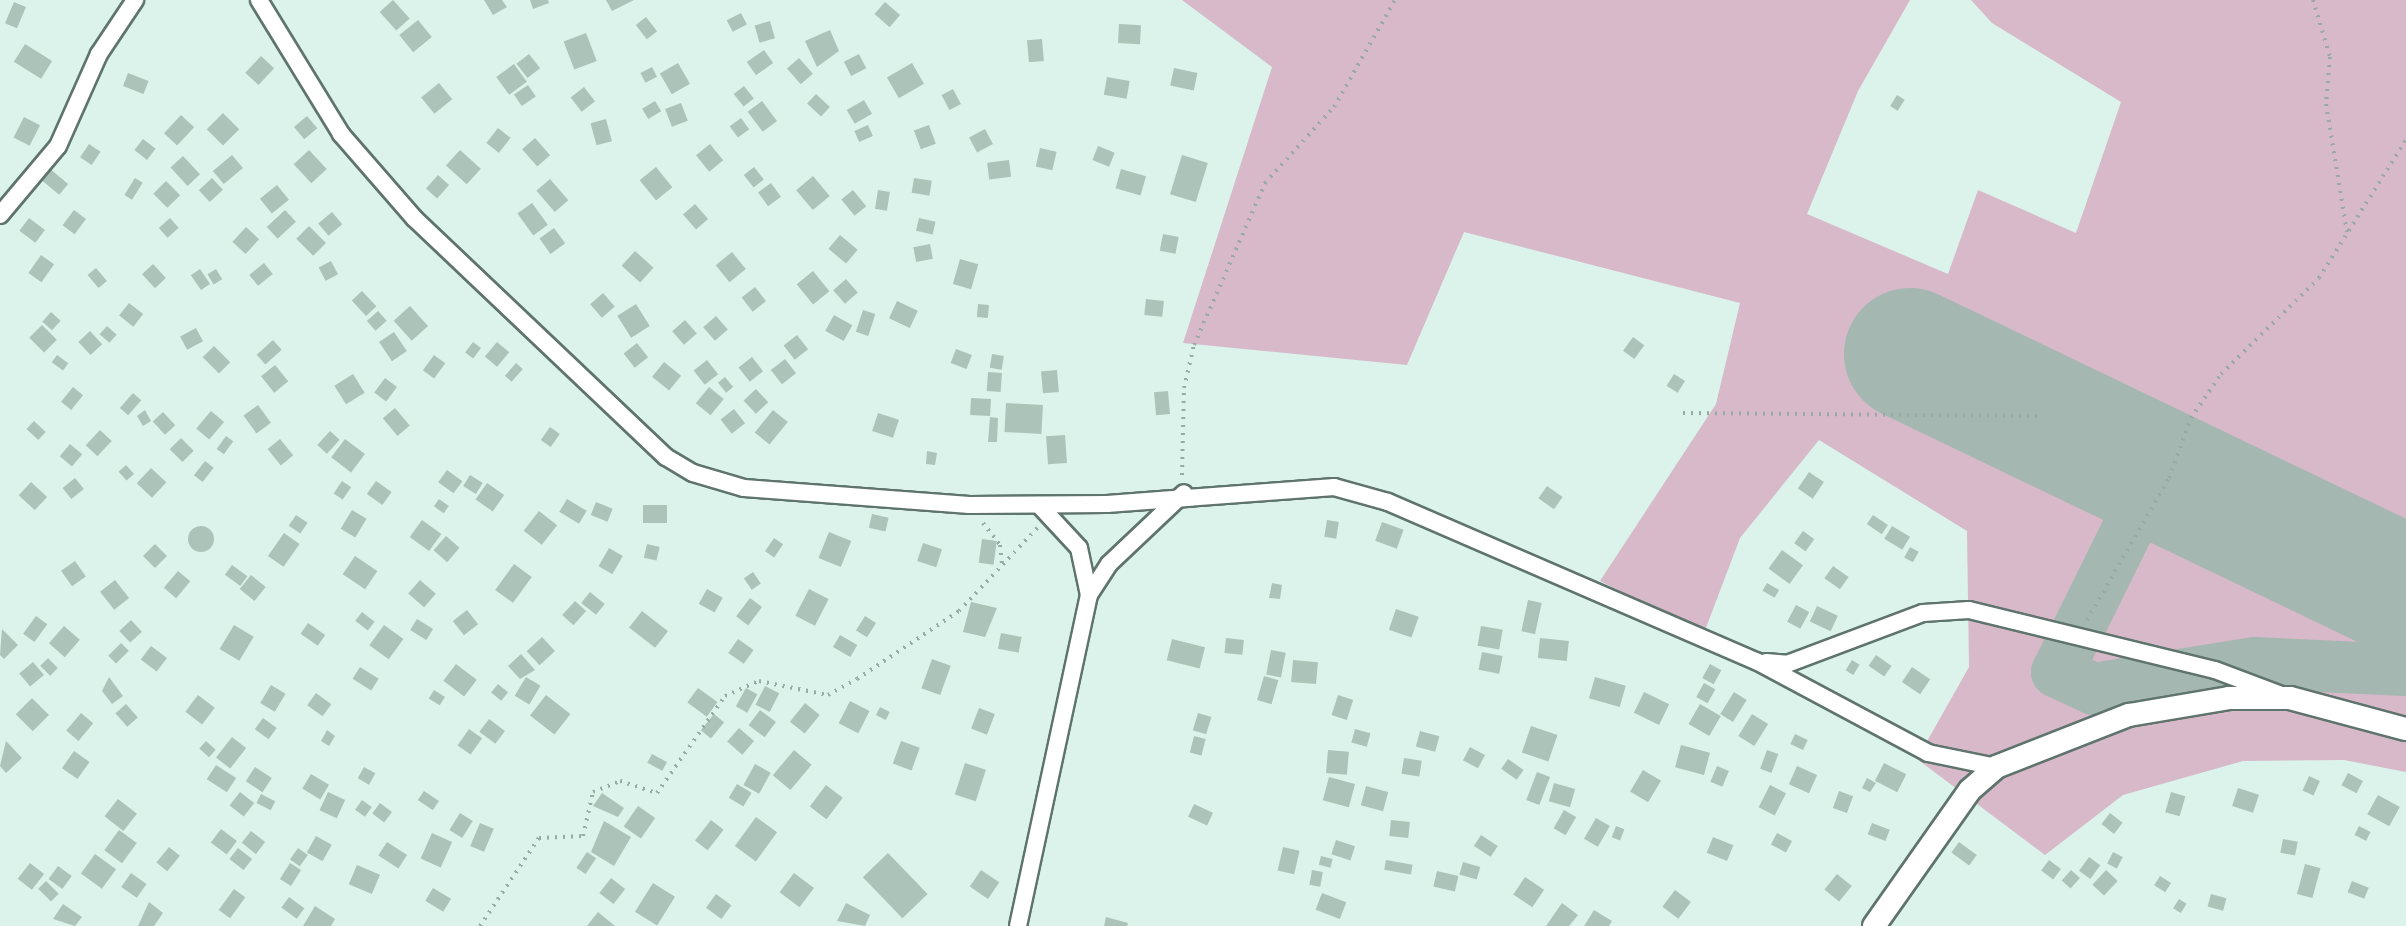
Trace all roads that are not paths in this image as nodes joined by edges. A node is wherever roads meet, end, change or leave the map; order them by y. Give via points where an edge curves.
1 (135, 0) edge
2 (259, 0) edge
3 (0, 215) edge
4 (1184, 493) junction
5 (1045, 511) junction
6 (1089, 595) junction
7 (1756, 661) junction
8 (2290, 698) junction
9 (2406, 729) edge
10 (1996, 767) junction
11 (1018, 926) edge
12 (1874, 926) edge

1 - 3 street via 99,54 58,146
2 - 5 street via 341,134 414,218 666,457 744,488
4 - 5 street
4 - 6 street via 1109,564
4 - 7 street via 1307,485 1388,502
5 - 6 street via 1079,548
6 - 11 street via 1076,684
7 - 8 street via 1787,664 1898,620 1969,610 2215,670
7 - 10 street via 1928,753
8 - 9 main road
8 - 10 main road via 2229,698 2129,715
10 - 12 main road via 1970,790

